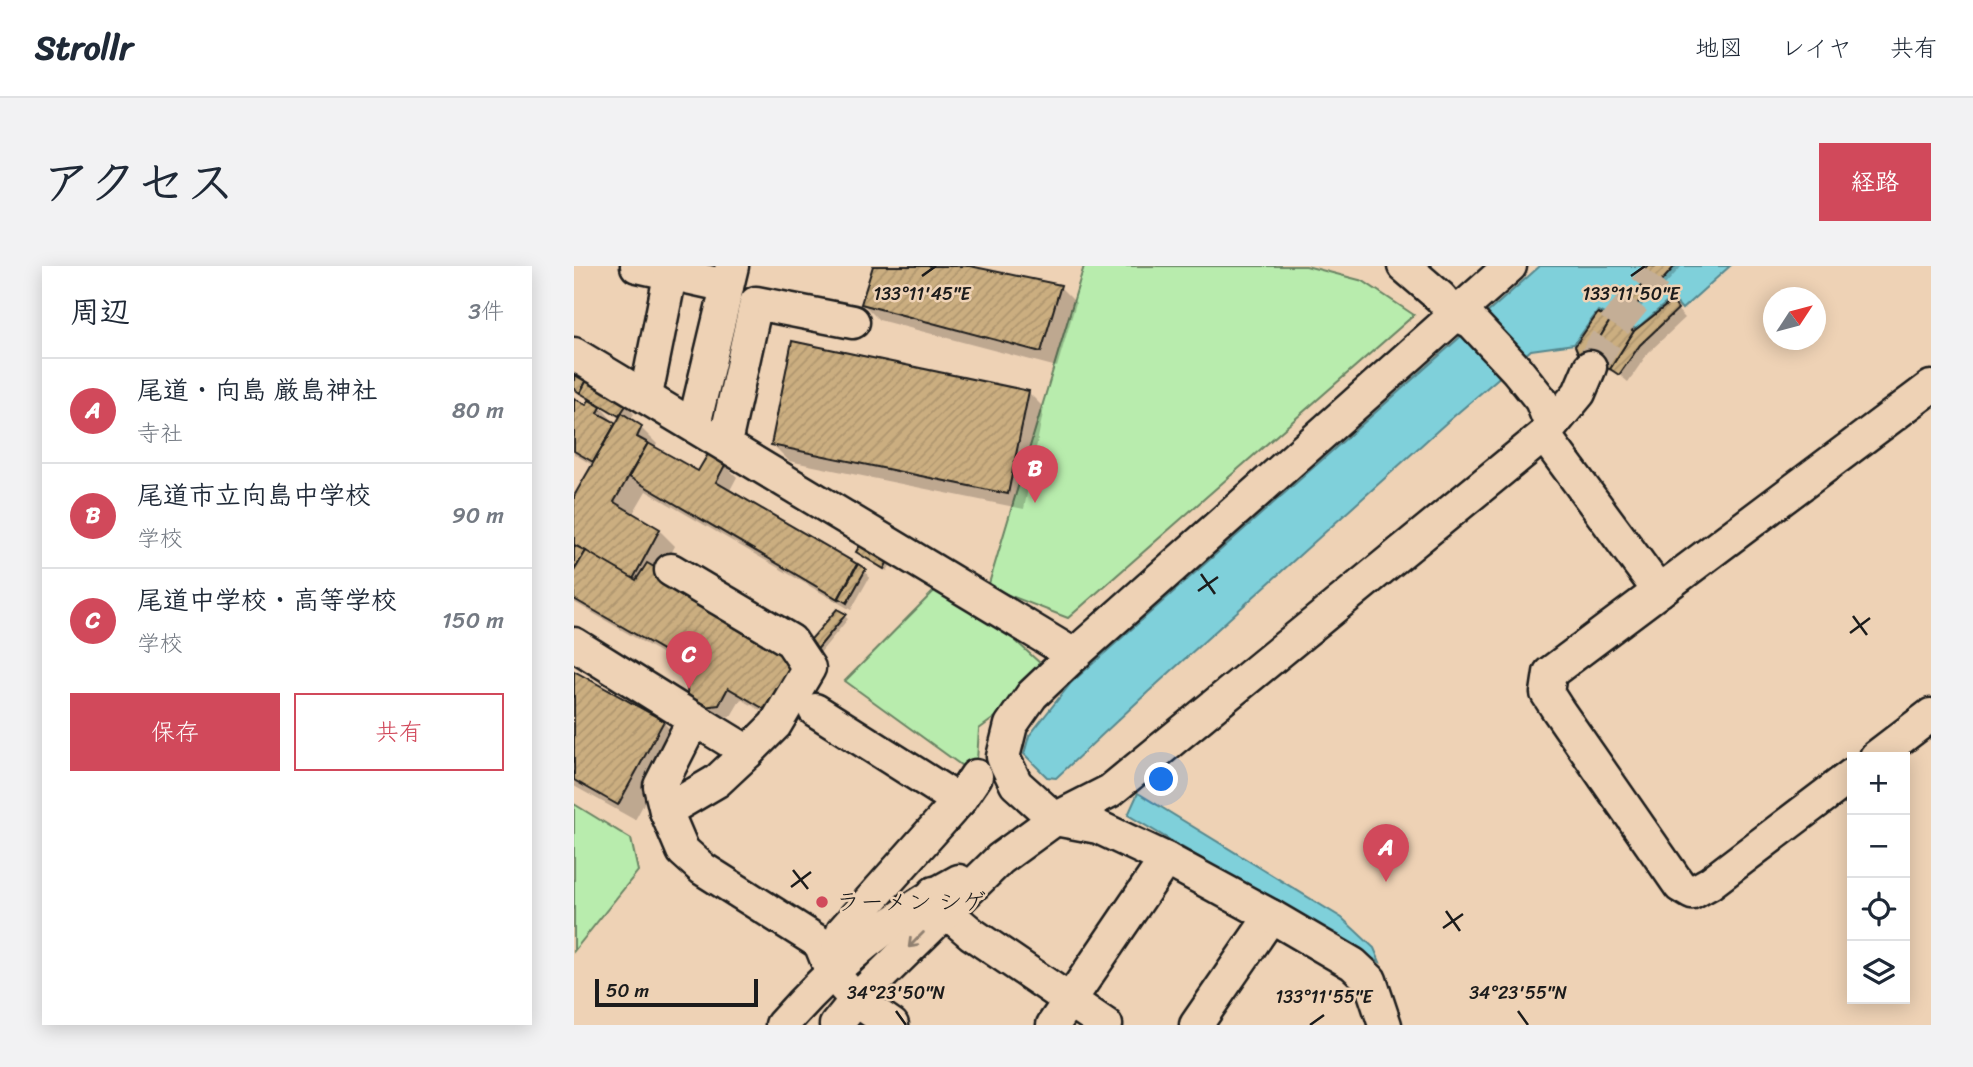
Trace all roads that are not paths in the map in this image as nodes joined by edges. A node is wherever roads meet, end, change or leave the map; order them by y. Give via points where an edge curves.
1 (637, 266) edge
2 (1404, 266) edge
3 (1510, 266) edge
4 (671, 270) edge
5 (729, 276) edge
6 (1463, 318) junction
7 (853, 322) dead end
8 (574, 354) edge
9 (1590, 367) tunnel mouth
10 (1931, 387) edge
11 (646, 395) junction
12 (694, 425) junction
13 (1548, 430) junction
14 (725, 443) junction
15 (671, 570) dead end
16 (1659, 591) junction
17 (574, 644) edge
18 (1074, 655) junction
19 (815, 710) dead end
20 (1931, 715) edge
21 (694, 719) junction
22 (748, 752) junction
23 (1883, 752) edge
24 (1847, 779) edge
25 (666, 811) junction
26 (1055, 819) junction
27 (1166, 859) junction
28 (940, 902) junction
29 (1271, 916) junction
30 (832, 973) junction
31 (856, 1000) junction
32 (1061, 1013) edge
33 (1208, 1020) edge
34 (782, 1025) edge
35 (836, 1025) edge
36 (892, 1025) edge
37 (1106, 1025) edge
38 (1385, 1025) edge

1 - 4 street
2 - 6 street
3 - 6 street
4 - 5 street
4 - 11 street
5 - 12 street
6 - 13 street via 1541,400
6 - 18 street
7 - 14 street via 756,303
8 - 11 street
9 - 13 street via 1579,393
10 - 16 street
11 - 12 street
12 - 14 street
13 - 16 street
13 - 26 street via 1110,791
14 - 18 street
15 - 22 street via 791,641 809,668 775,726
16 - 24 street via 1550,673 1547,693 1681,887 1692,893 1710,884
17 - 21 street
18 - 26 street via 1032,695 1012,725 1003,757 1016,783
19 - 30 street via 968,788 843,931
20 - 23 street
21 - 22 street
21 - 25 street via 660,786
22 - 25 street via 717,781
25 - 30 street via 683,852 702,869 820,943
26 - 27 street via 1098,827
26 - 28 street
27 - 29 street
27 - 32 street
28 - 30 street via 872,940
28 -> 31 street
28 - 32 street
29 - 33 street
29 - 38 street via 1353,964 1370,980
30 - 31 street
30 - 34 street
31 - 35 street
31 - 36 street
32 - 37 street

